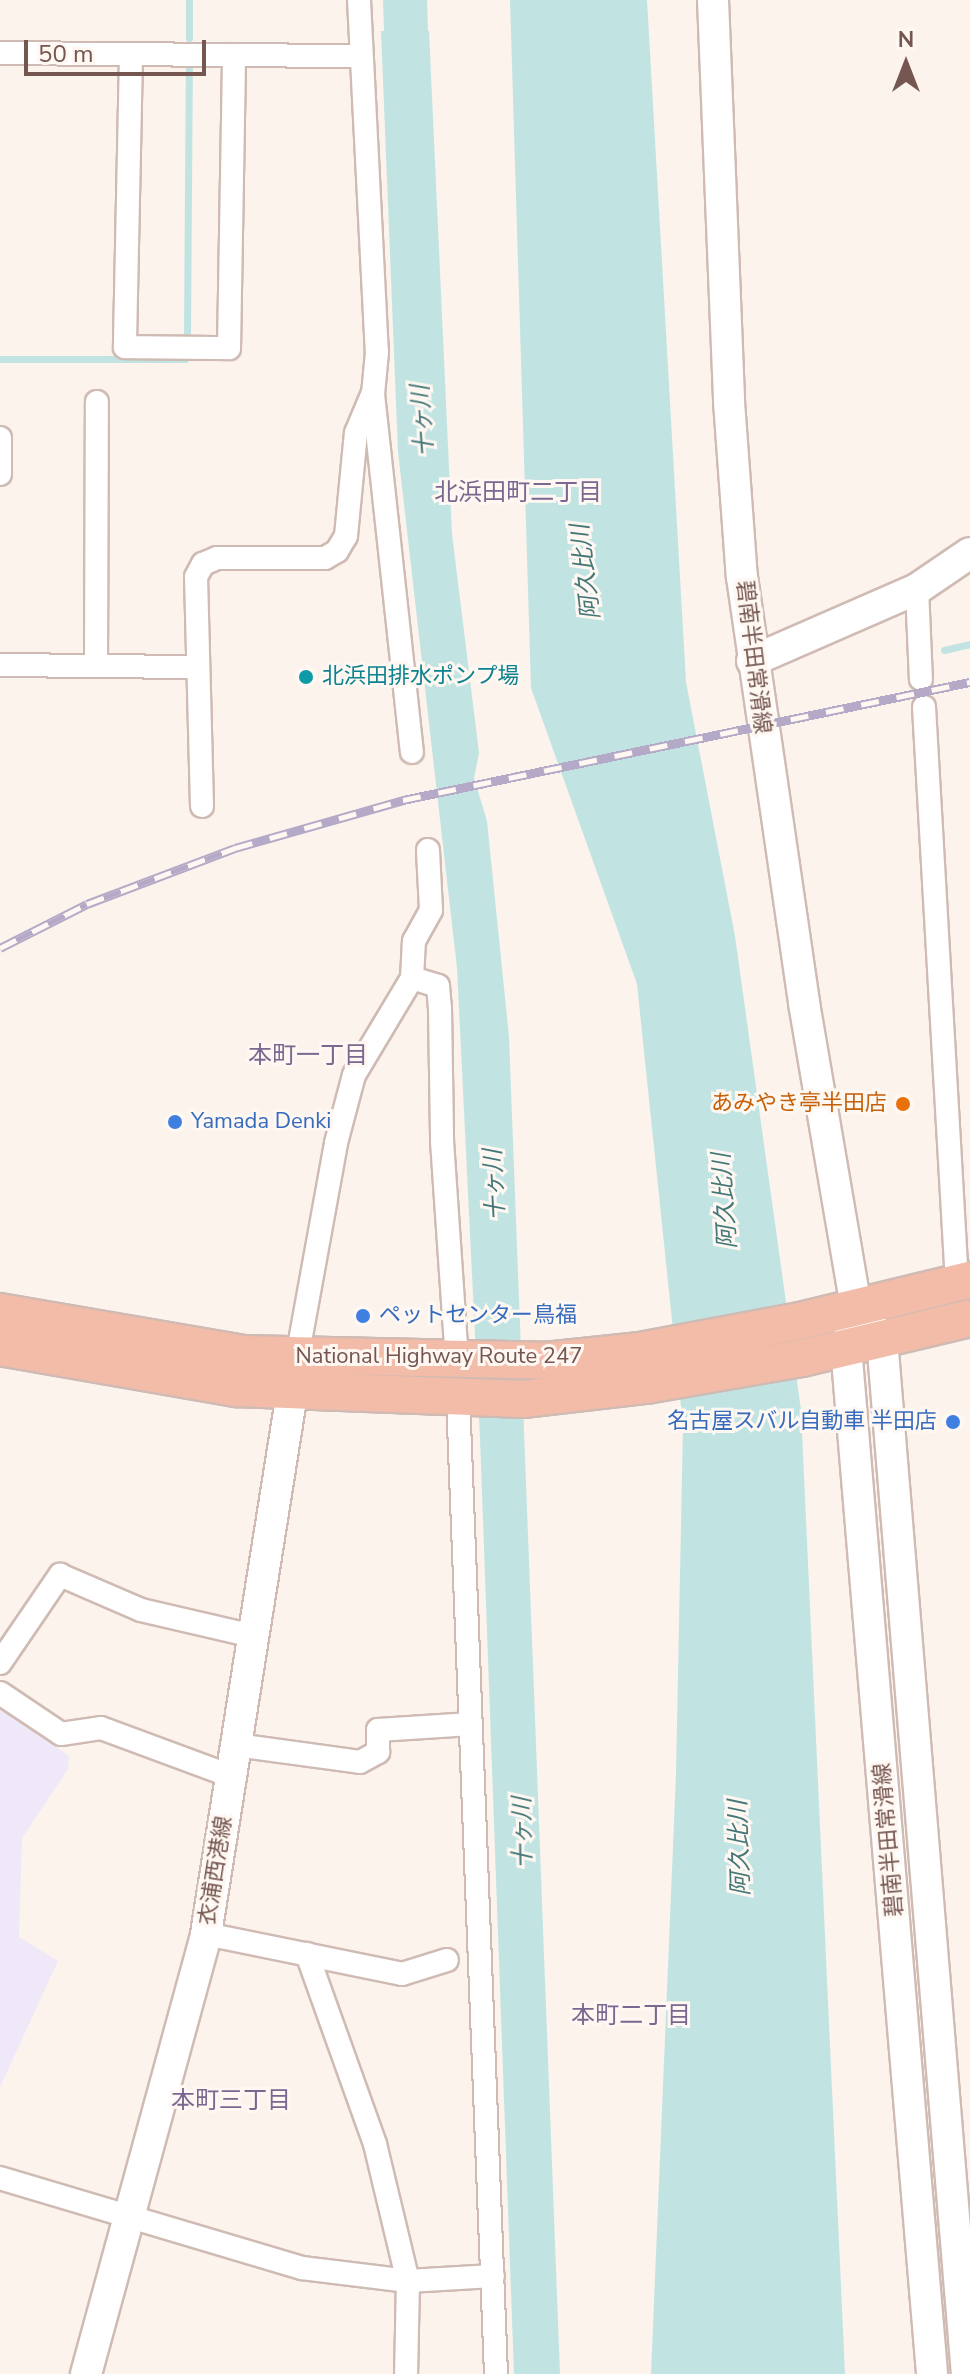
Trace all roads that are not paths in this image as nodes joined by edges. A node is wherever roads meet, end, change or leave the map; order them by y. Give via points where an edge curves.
1 (359, 0) edge
2 (713, 0) edge
3 (0, 53) edge
4 (131, 55) junction
5 (234, 55) junction
6 (360, 56) junction
7 (373, 394) junction
8 (97, 402) dead end
9 (0, 438) edge
10 (0, 474) edge
11 (970, 553) edge
12 (917, 589) junction
13 (752, 661) junction
14 (0, 665) edge
15 (96, 665) junction
16 (198, 667) junction
17 (921, 679) dead end
18 (924, 707) dead end
19 (412, 752) dead end
20 (202, 806) dead end
21 (428, 850) dead end
22 (412, 978) junction
23 (963, 1281) edge
24 (856, 1307) junction
25 (0, 1312) edge
26 (970, 1318) edge
27 (882, 1339) junction
28 (0, 1347) edge
29 (846, 1347) junction
30 (463, 1361) junction
31 (295, 1375) junction
32 (558, 1378) junction
33 (464, 1398) junction
34 (253, 1636) junction
35 (0, 1663) edge
36 (0, 1693) edge
37 (471, 1724) junction
38 (236, 1745) junction
39 (231, 1776) junction
40 (206, 1934) junction
41 (307, 1954) junction
42 (447, 1960) dead end
43 (0, 2178) edge
44 (132, 2217) junction
45 (493, 2276) junction
46 (408, 2281) junction
47 (86, 2374) edge
48 (406, 2374) edge
49 (496, 2374) edge
50 (932, 2374) edge
51 (967, 2374) edge

1 - 6 street
2 - 13 main road, 碧南半田常滑線 via 729,402
3 - 4 street
4 - 5 street
4 - 5 street via 125,347 229,348
5 - 6 street
6 - 7 street via 377,352
7 - 16 street via 356,433 346,536 325,558 217,558 203,564 196,577
7 - 19 street
8 - 15 street
9 - 10 street
11 - 12 main road
12 - 13 main road
12 - 17 street
13 - 24 main road, 碧南半田常滑線
14 - 15 street
15 - 16 street
16 - 20 street
18 - 23 street
21 - 22 street via 431,910 414,941
22 - 30 street via 431,981 439,997 442,1141
22 - 31 street via 354,1075 336,1143
23 - 24 highway, National Highway Route 247
24 - 27 main road, 碧南半田常滑線
24 - 29 main road, 碧南半田常滑線
24 - 32 highway, National Highway Route 247
25 - 31 highway, National Highway Route 247 via 243,1354
26 - 27 highway, National Highway Route 247
27 - 29 highway, National Highway Route 247
27 - 51 main road, 碧南半田常滑線 via 902,1555 914,1595 914,1712
28 - 31 highway, National Highway Route 247 via 236,1388
29 - 32 highway, National Highway Route 247 via 802,1358
29 - 50 main road, 碧南半田常滑線
30 - 31 highway, National Highway Route 247
30 - 32 highway, National Highway Route 247
31 - 33 highway, National Highway Route 247
31 - 34 main road, 衣浦西港線
32 - 33 highway, National Highway Route 247
33 - 37 street
34 - 35 street via 141,1610 60,1575
34 - 38 main road, 衣浦西港線
36 - 39 street via 61,1734 101,1728
37 - 38 street via 378,1730 378,1752 360,1762
37 - 45 street
38 - 39 main road, 衣浦西港線
39 - 40 main road, 衣浦西港線
40 - 41 street
40 - 44 main road, 衣浦西港線
41 - 42 street via 402,1974
41 - 46 street via 375,2144
43 - 44 street
44 - 46 street via 302,2268
44 - 47 main road, 衣浦西港線
45 - 46 street
45 - 49 street
46 - 48 street

